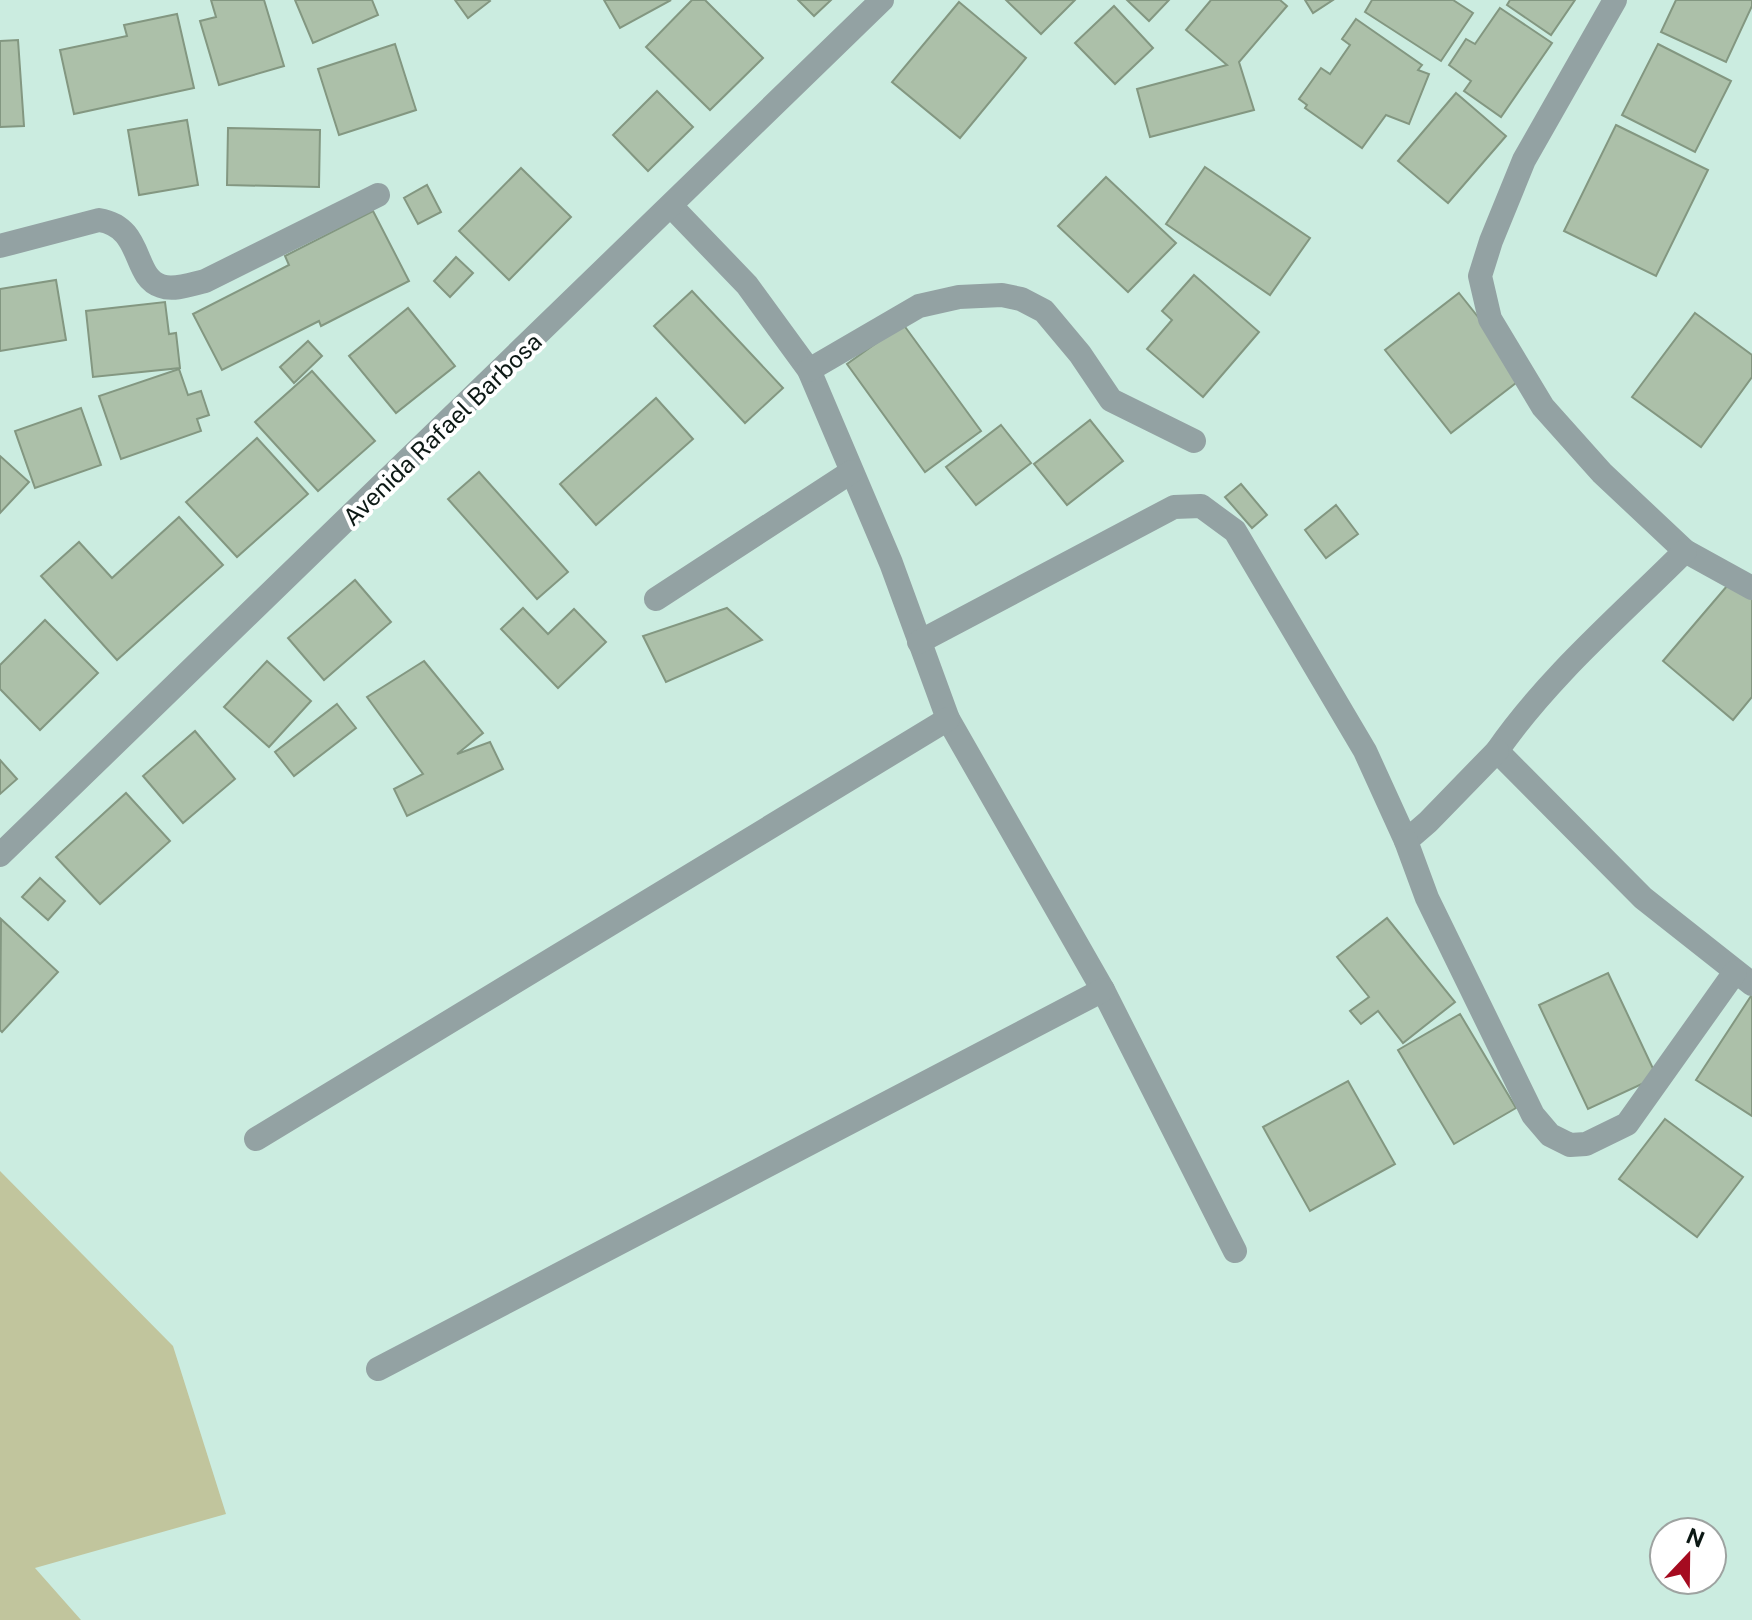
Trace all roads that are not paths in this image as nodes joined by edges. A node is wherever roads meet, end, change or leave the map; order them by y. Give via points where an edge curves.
1 (882, 0) edge
2 (1615, 0) edge
3 (378, 195) dead end
4 (672, 207) junction
5 (0, 246) edge
6 (809, 370) junction
7 (1194, 441) dead end
8 (851, 472) junction
9 (1685, 551) junction
10 (1752, 588) edge
11 (656, 599) dead end
12 (919, 642) junction
13 (948, 719) junction
14 (1497, 751) junction
15 (1406, 841) junction
16 (0, 855) edge
17 (1744, 978) edge
18 (1103, 990) junction
19 (256, 1139) dead end
20 (1235, 1251) dead end
21 (378, 1369) dead end

1 - 4 street, Avenida Rafael Barbosa
2 - 9 street via 1524,160 1480,276 1490,319 1543,407 1602,473
3 - 5 street via 205,281 174,287 151,281 125,232 112,222 99,220
4 - 6 street via 747,285
4 - 16 street, Avenida Rafael Barbosa
6 - 7 street via 919,306 959,297 1012,297 1044,311 1111,400
6 - 8 street
8 - 11 street
8 - 12 street
9 - 10 street
9 - 14 street via 1542,694
12 - 13 street
12 - 15 street via 1174,507 1201,506 1235,531 1365,751
13 - 18 street
13 - 19 street
14 - 15 street
14 - 17 street via 1643,898
15 - 17 street via 1427,898 1533,1115 1550,1135 1570,1145 1586,1144 1627,1124
18 - 20 street
18 - 21 street

